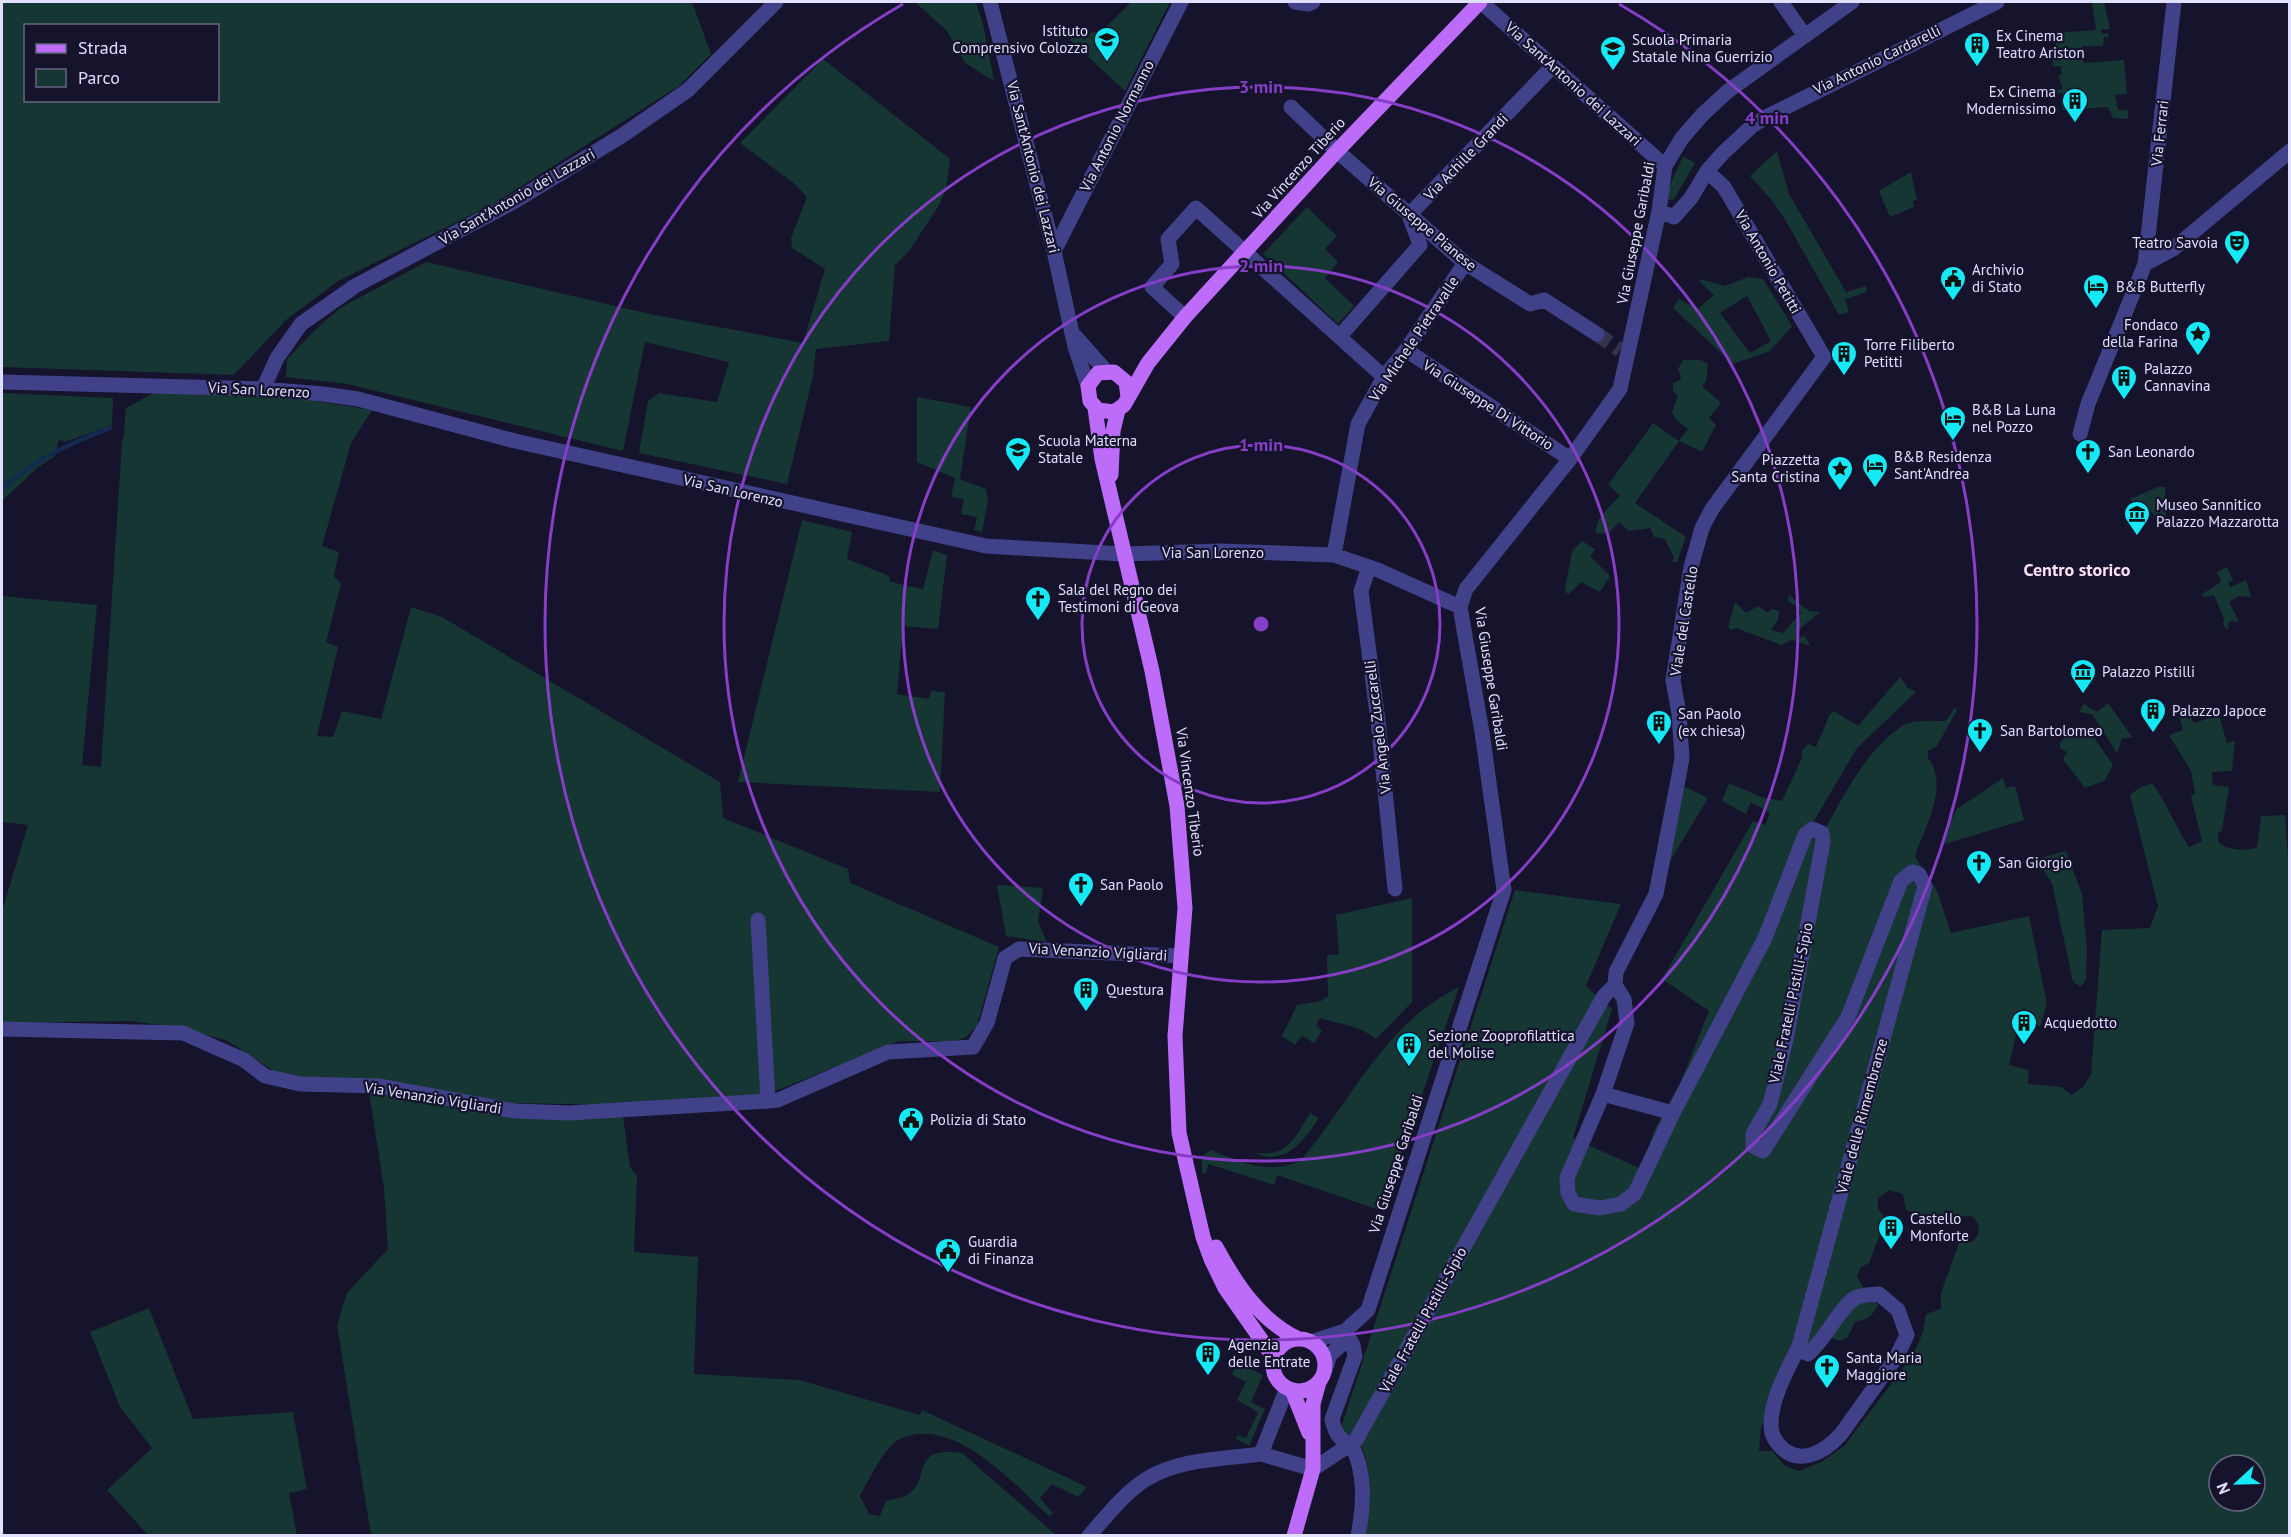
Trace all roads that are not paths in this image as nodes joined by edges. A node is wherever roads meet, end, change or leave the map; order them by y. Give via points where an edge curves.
1 (776, 2) edge
2 (990, 2) edge
3 (1181, 2) edge
4 (1295, 2) edge
5 (1313, 2) edge
6 (1481, 2) edge
7 (1781, 2) edge
8 (1852, 2) edge
9 (1997, 2) edge
10 (2174, 2) edge
11 (1804, 36) junction
12 (1553, 66) junction
13 (1291, 107) dead end
14 (1337, 151) junction
15 (2289, 151) edge
16 (1665, 166) junction
17 (1707, 171) junction
18 (1659, 212) junction
19 (1409, 215) junction
20 (1054, 251) junction
21 (1245, 254) junction
22 (1465, 264) junction
23 (2145, 264) junction
24 (1185, 317) junction
25 (1073, 334) junction
26 (1597, 334) tunnel mouth
27 (1340, 336) junction
28 (1406, 350) junction
29 (1824, 357) joint
30 (1148, 363) junction
31 (1110, 372) junction
32 (1384, 377) junction
33 (2, 382) edge
34 (1088, 386) junction
35 (263, 389) junction
36 (1128, 398) junction
37 (1095, 408) junction
38 (1118, 410) junction
39 (2080, 434) dead end
40 (1570, 459) junction
41 (1111, 487) junction
42 (1123, 554) junction
43 (1334, 555) junction
44 (1369, 567) junction
45 (1460, 607) junction
46 (1925, 886) joint
47 (1395, 889) dead end
48 (758, 920) dead end
49 (1179, 956) junction
50 (1615, 985) junction
51 (2, 1029) edge
52 (1603, 1094) junction
53 (768, 1101) junction
54 (1673, 1113) junction
55 (1198, 1212) junction
56 (1345, 1331) junction
57 (1305, 1340) junction
58 (1353, 1345) junction
59 (1799, 1346) junction
60 (1274, 1358) junction
61 (1322, 1376) junction
62 (1289, 1389) junction
63 (1312, 1442) junction
64 (1351, 1444) junction
65 (1261, 1454) junction
66 (1312, 1469) junction
67 (1089, 1536) edge
68 (1294, 1536) edge
69 (1358, 1536) edge

1 - 35 street, Via Sant'Antonio dei Lazzari via 688,90 623,135 515,201 355,286 301,324 277,358
2 - 20 street, Via Sant'Antonio dei Lazzari
3 - 20 street, Via Antonio Normanno
4 - 5 street
6 - 12 street, Via Sant'Antonio dei Lazzari
6 - 14 main road, Via Vincenzo Tiberio
7 - 11 street
8 - 11 street, Via Giuseppe Garibaldi
9 - 17 street, Via Antonio Cardarelli via 1768,116 1752,126
10 - 23 street, Via Ferrari
11 - 16 street, Via Giuseppe Garibaldi via 1703,114
12 - 16 street, Via Sant'Antonio dei Lazzari
12 - 19 street, Via Achille Grandi
13 - 14 street, Via Giuseppe Pianese
14 - 19 street, Via Giuseppe Pianese
14 - 21 main road, Via Vincenzo Tiberio
15 - 23 street via 2173,249
16 - 18 street, Via Giuseppe Garibaldi
17 - 18 street, Via Antonio Cardarelli via 1692,198 1674,217
17 - 29 street, Via Antonio Petitti via 1724,187
18 - 40 street, Via Giuseppe Garibaldi via 1620,389
19 - 22 street, Via Giuseppe Pianese
19 - 27 street via 1420,246
20 - 25 street, Via Sant'Antonio dei Lazzari
21 - 24 main road, Via Vincenzo Tiberio
21 - 24 street via 1196,208 1168,239 1172,264 1152,286
21 - 27 street
22 - 26 street, Via Giuseppe Pianese via 1530,304 1544,300
22 - 28 street, Via Michele Pietravalle
23 - 39 street, Via Ferrari via 2088,404
24 - 30 main road, Via Vincenzo Tiberio
25 - 31 street, Via Sant'Antonio dei Lazzari via 1087,353
25 - 34 street, Via Sant'Antonio dei Lazzari
27 - 32 street
28 - 32 street, Via Michele Pietravalle
28 - 40 street, Via Giuseppe Di Vittorio
29 - 50 street, Viale del Castello via 1702,528 1691,567 1673,680 1682,758 1679,775 1656,894 1616,972
30 - 31 main road
30 - 36 main road, Via Vincenzo Tiberio
31 - 34 main road via 1095,376
31 - 36 main road via 1126,382
32 - 43 street, Via Michele Pietravalle via 1358,424
33 - 35 street, Via San Lorenzo
34 - 37 main road via 1088,398
35 - 42 street, Via San Lorenzo via 358,399 467,430 986,546
36 - 38 main road
37 - 38 main road via 1106,412
37 - 41 main road, Via Vincenzo Tiberio via 1100,448
38 - 41 main road, Via Vincenzo Tiberio via 1113,431
40 - 45 street, Via Giuseppe Garibaldi via 1466,589
41 - 42 main road, Via Vincenzo Tiberio
42 - 43 street, Via San Lorenzo via 1221,551
42 - 49 main road, Via Vincenzo Tiberio via 1152,671 1177,806 1185,908
43 - 44 street, Via San Lorenzo
44 - 45 street, Via San Lorenzo
44 - 47 street, Via Angelo Zuccarelli via 1361,591
45 - 56 street, Via Giuseppe Garibaldi via 1504,890 1368,1310
46 - 54 street, Viale Fratelli Pistilli-Sipio via 1919,874 1912,872 1901,881 1848,1017 1763,1151 1753,1146 1753,1134 1770,1104 1786,1040 1823,842 1822,833 1817,830 1805,835 1766,938
46 - 59 street, Viale delle Rimembranze
48 - 53 street
49 - 53 street, Via Venanzio Vigliardi via 1019,949 1005,958 987,1023 973,1047 888,1052
49 - 55 main road, Via Vincenzo Tiberio via 1175,1036 1179,1133
50 - 52 street, Viale Fratelli Pistilli-Sipio via 1624,999 1627,1023
50 - 64 street, Viale Fratelli Pistilli-Sipio via 1604,996
51 - 53 street, Via Venanzio Vigliardi via 183,1033 244,1060 265,1076 300,1084 380,1086 516,1111 569,1113
52 - 54 street
52 - 54 street, Viale Fratelli Pistilli-Sipio via 1567,1178 1574,1204 1587,1208 1621,1204 1635,1193
55 - 57 main road, Via Vincenzo Tiberio via 1222,1258 1251,1300 1277,1326
55 - 60 main road, Via Vincenzo Tiberio via 1203,1237 1225,1288
56 - 57 street, Via Giuseppe Garibaldi
56 - 58 street
57 - 60 main road via 1283,1344
57 - 61 main road via 1320,1349 1324,1359
58 - 61 street via 1343,1343 1334,1350
58 - 64 street via 1355,1356 1332,1419 1338,1435
59 - 59 street, Viale delle Rimembranze via 1780,1388 1771,1422 1772,1438 1785,1452 1798,1458 1809,1456 1841,1434 1897,1356 1907,1335 1898,1310 1879,1294 1863,1295 1853,1299 1808,1354
60 - 62 main road via 1276,1377
61 - 62 main road via 1306,1390
61 - 63 main road via 1313,1404
62 - 63 main road
62 - 65 street
63 - 66 main road
64 - 66 street, Viale Fratelli Pistilli-Sipio
64 - 69 street via 1362,1478
65 - 66 street
65 - 67 street via 1169,1468 1144,1480
66 - 68 main road

